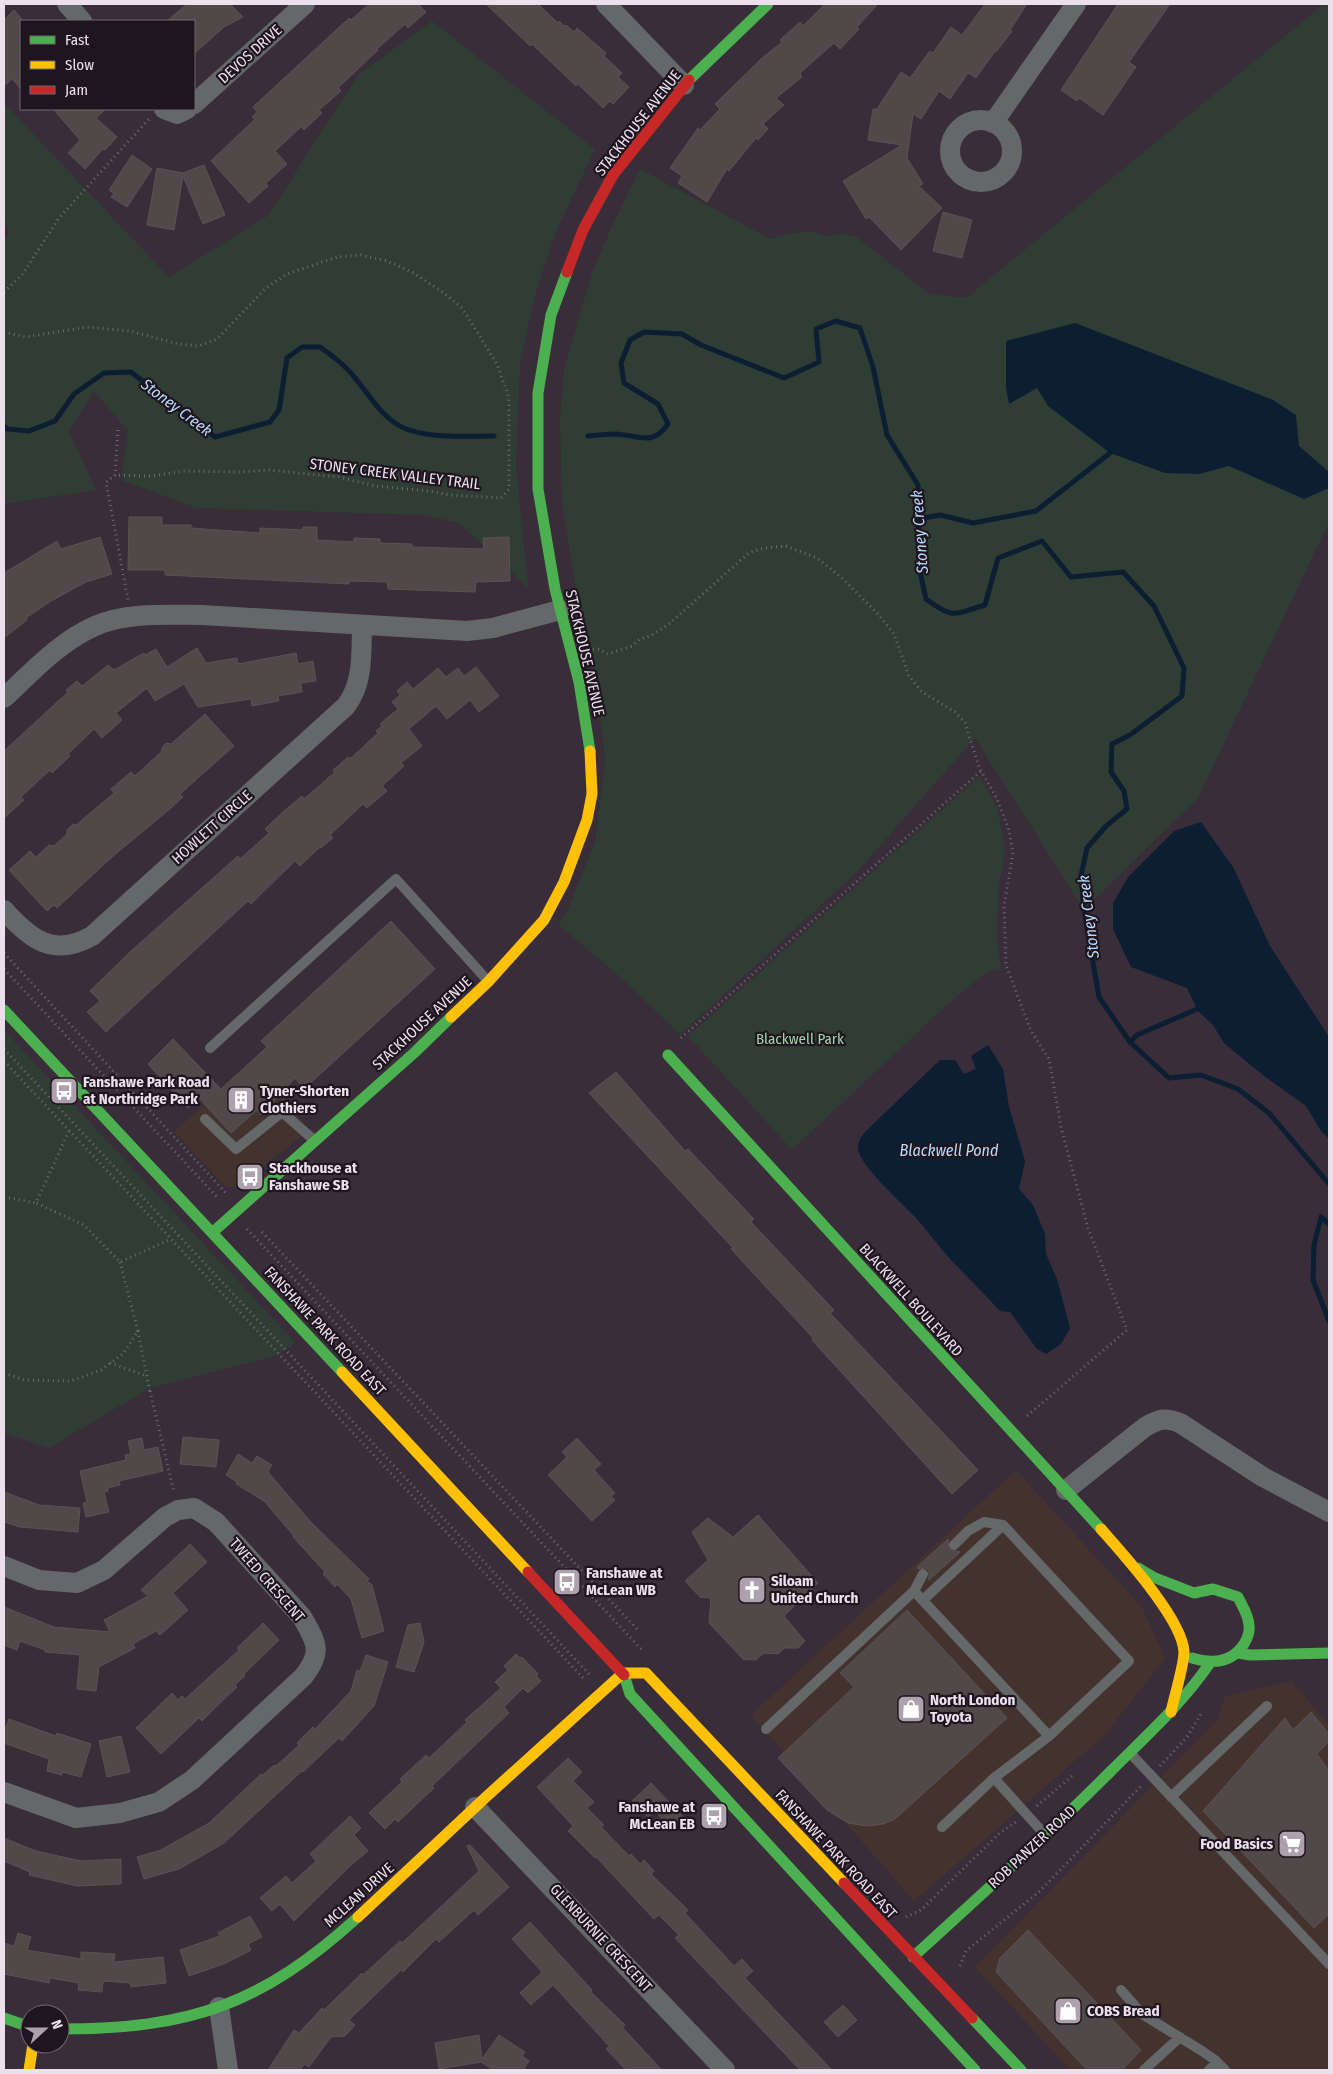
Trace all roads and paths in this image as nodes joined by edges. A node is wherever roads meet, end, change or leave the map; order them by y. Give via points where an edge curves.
1 (67, 4) edge
2 (305, 4) edge
3 (606, 4) edge
4 (768, 4) edge
5 (1076, 4) edge
6 (81, 20) edge
7 (684, 85) junction
8 (195, 103) edge
9 (186, 110) edge
10 (158, 112) edge
11 (993, 123) dead end
12 (4, 292) edge
13 (4, 332) edge
14 (118, 430) dead end
15 (115, 475) junction
16 (560, 610) junction
17 (132, 618) junction
18 (362, 625) junction
19 (592, 648) dead end
20 (4, 698) edge
21 (981, 771) junction
22 (4, 910) edge
23 (4, 953) edge
24 (4, 968) edge
25 (488, 982) junction
26 (4, 1010) edge
27 (678, 1040) dead end
28 (210, 1048) dead end
29 (4, 1049) edge
30 (668, 1055) dead end
31 (4, 1060) edge
32 (205, 1119) dead end
33 (69, 1130) junction
34 (315, 1142) junction
35 (4, 1197) edge
36 (230, 1197) dead end
37 (36, 1203) junction
38 (234, 1215) junction
39 (213, 1232) junction
40 (262, 1232) dead end
41 (171, 1239) junction
42 (120, 1262) junction
43 (138, 1331) junction
44 (110, 1364) junction
45 (4, 1373) edge
46 (147, 1376) junction
47 (1011, 1433) junction
48 (1066, 1490) junction
49 (178, 1510) junction
50 (1329, 1512) edge
51 (1003, 1525) junction
52 (954, 1545) dead end
53 (1133, 1564) junction
54 (4, 1566) edge
55 (923, 1574) dead end
56 (914, 1591) junction
57 (923, 1600) junction
58 (1180, 1615) dead end
59 (1250, 1623) junction
60 (637, 1629) dead end
61 (1178, 1631) junction
62 (644, 1652) dead end
63 (1184, 1652) junction
64 (1238, 1653) junction
65 (1284, 1653) junction
66 (1329, 1653) edge
67 (1210, 1663) junction
68 (623, 1673) junction
69 (584, 1679) dead end
70 (604, 1690) junction
71 (1267, 1706) dead end
72 (1205, 1707) dead end
73 (1171, 1712) junction
74 (766, 1729) dead end
75 (1049, 1736) junction
76 (1129, 1752) junction
77 (1074, 1774) dead end
78 (1151, 1775) junction
79 (994, 1778) junction
80 (4, 1792) edge
81 (1171, 1797) junction
82 (475, 1807) junction
83 (1026, 1815) junction
84 (942, 1827) dead end
85 (1046, 1836) junction
86 (906, 1917) dead end
87 (913, 1957) junction
88 (1329, 1964) edge
89 (960, 1966) dead end
90 (890, 1980) junction
91 (1121, 1990) dead end
92 (219, 2007) junction
93 (4, 2018) edge
94 (20, 2024) edge
95 (70, 2029) edge
96 (1180, 2036) junction
97 (31, 2054) edge
98 (1217, 2062) junction
99 (29, 2070) edge
100 (228, 2070) edge
101 (725, 2070) edge
102 (975, 2070) edge
103 (1021, 2070) edge
104 (1144, 2070) edge
105 (1209, 2070) edge
106 (1225, 2070) edge

1 - 6 street
2 - 8 street, DEVOS DRIVE
3 - 7 street
4 - 7 street, STACKHOUSE AVENUE
5 - 11 street
7 - 16 street, STACKHOUSE AVENUE via 613,175 583,230 551,315 538,393 538,490
9 - 10 street via 177,114
10 - 12 path via 59,218 22,275
13 - 15 path, STONEY CREEK VALLEY TRAIL via 26,337 87,327 130,331 178,344 199,346 217,340 266,288 286,274 337,257 361,255 387,261 412,272 462,308 496,364 509,398 509,490 501,498 375,486 339,477 269,470
14 - 15 path
15 - 17 path via 106,482
16 - 18 street via 493,628 467,630
16 - 25 street, STACKHOUSE AVENUE via 579,682 591,758 592,794 564,882 544,920
17 - 18 street via 202,615
17 - 20 street via 95,626 74,638
18 - 22 street, HOWLETT CIRCLE via 360,679 346,706 92,936 69,946 44,943 22,930
19 - 21 path via 608,654 632,646 670,624 750,552 786,546 817,558 878,614 894,634 909,676 922,692 955,712 965,723
21 - 27 path
21 - 47 path via 997,799 1009,830 1013,853 1004,906 1006,965 1031,1031 1049,1059 1061,1127 1088,1228 1127,1330 1025,1417
23 - 36 path
24 - 38 path
25 - 28 lane via 396,879
25 - 34 street, STACKHOUSE AVENUE
26 - 39 street, FANSHAWE PARK ROAD EAST
29 - 70 path
30 - 47 street, BLACKWELL BOULEVARD
31 - 33 path
32 - 34 lane via 236,1149 282,1112
33 - 37 path
33 - 41 path
34 - 38 street, STACKHOUSE AVENUE
35 - 37 path
37 - 42 path via 84,1225
38 - 39 street, STACKHOUSE AVENUE
38 - 62 path
39 - 68 street, FANSHAWE PARK ROAD EAST
40 - 60 path
41 - 42 path
41 - 69 path
42 - 43 path
43 - 44 path via 123,1354
43 - 46 path
44 - 45 path via 71,1380 25,1380
44 - 46 path
46 - 49 path
47 - 48 street, BLACKWELL BOULEVARD
48 - 50 street via 1144,1427 1168,1418 1263,1477
48 - 53 street, BLACKWELL BOULEVARD
49 - 54 street via 165,1517 104,1570 77,1583 39,1580
49 - 80 street, TWEED CRESCENT via 194,1508 216,1522 302,1617 312,1633 317,1651 311,1666 192,1780 160,1802 120,1813 76,1818
51 - 52 lane via 984,1522 968,1531
51 - 57 lane
51 - 75 lane via 1129,1661
53 - 59 street, BLACKWELL BOULEVARD via 1191,1597 1213,1589 1238,1598
53 - 61 street, BLACKWELL BOULEVARD
55 - 56 lane
56 - 57 lane
56 - 74 lane
57 - 75 lane
58 - 61 street, BLACKWELL BOULEVARD
59 - 64 street via 1248,1637
59 - 65 street, BLACKWELL BOULEVARD
61 - 63 street, BLACKWELL BOULEVARD
63 - 67 street
63 - 73 street, BLACKWELL BOULEVARD
64 - 65 street
64 - 67 street via 1226,1661
65 - 66 street
67 - 73 street
68 - 70 street, MCLEAN DRIVE
68 - 87 street, FANSHAWE PARK ROAD EAST via 646,1673
68 - 90 street, FANSHAWE PARK ROAD EAST via 630,1694
70 - 82 street, MCLEAN DRIVE
71 - 81 lane
72 - 78 path via 1187,1737
73 - 76 street, ROB PANZER ROAD
75 - 79 lane
76 - 78 lane
76 - 85 street, ROB PANZER ROAD
77 - 83 path
78 - 81 lane
78 - 89 path via 1040,1891 966,1951
79 - 83 lane
79 - 84 lane
81 - 88 lane
82 - 92 street, MCLEAN DRIVE via 356,1920 302,1965 244,1998
82 - 101 street, GLENBURNIE CRESCENT
83 - 85 lane
83 - 86 path via 1001,1832 921,1910
85 - 87 street, ROB PANZER ROAD
87 - 90 street, ROB PANZER ROAD
87 - 103 street, FANSHAWE PARK ROAD EAST
90 - 102 street, FANSHAWE PARK ROAD EAST
91 - 96 lane via 1142,2014
92 - 95 street, MCLEAN DRIVE via 175,2021 101,2030
92 - 100 street
93 - 94 street
96 - 98 lane
96 - 104 lane
97 - 99 street
98 - 105 lane
98 - 106 lane

